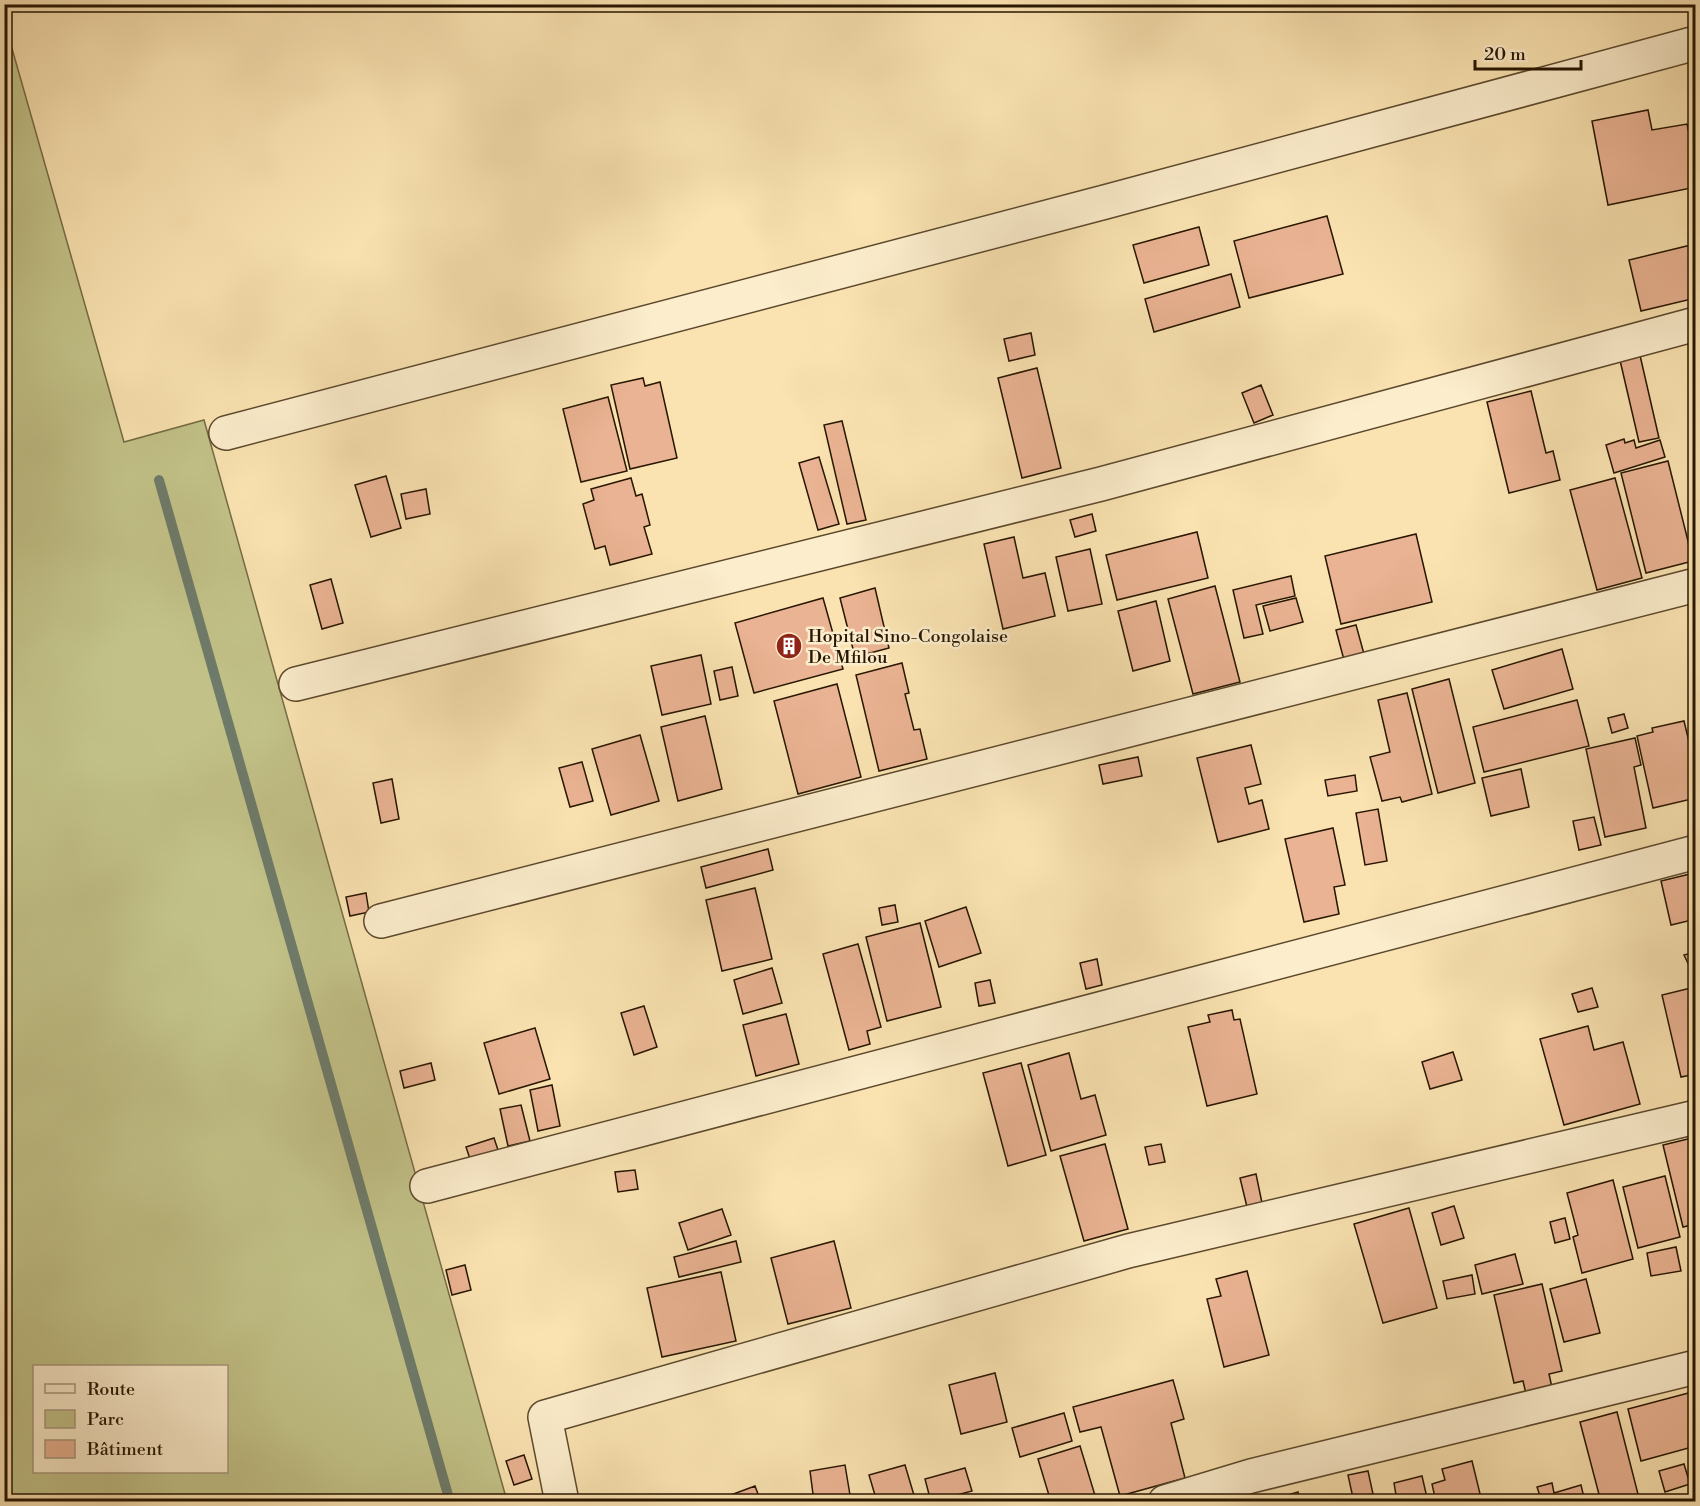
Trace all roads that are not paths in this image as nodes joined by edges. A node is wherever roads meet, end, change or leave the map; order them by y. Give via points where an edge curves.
1 (1695, 43) edge
2 (1695, 324) edge
3 (226, 433) dead end
4 (1695, 585) edge
5 (296, 684) dead end
6 (1695, 852) edge
7 (381, 921) dead end
8 (1695, 1117) edge
9 (427, 1186) dead end
10 (1695, 1367) edge
11 (562, 1502) edge
12 (1165, 1502) edge

1 - 3 street
2 - 5 street via 1101,484
4 - 7 street
6 - 9 street
8 - 11 street via 1128,1251 545,1417
10 - 12 street via 1251,1476

